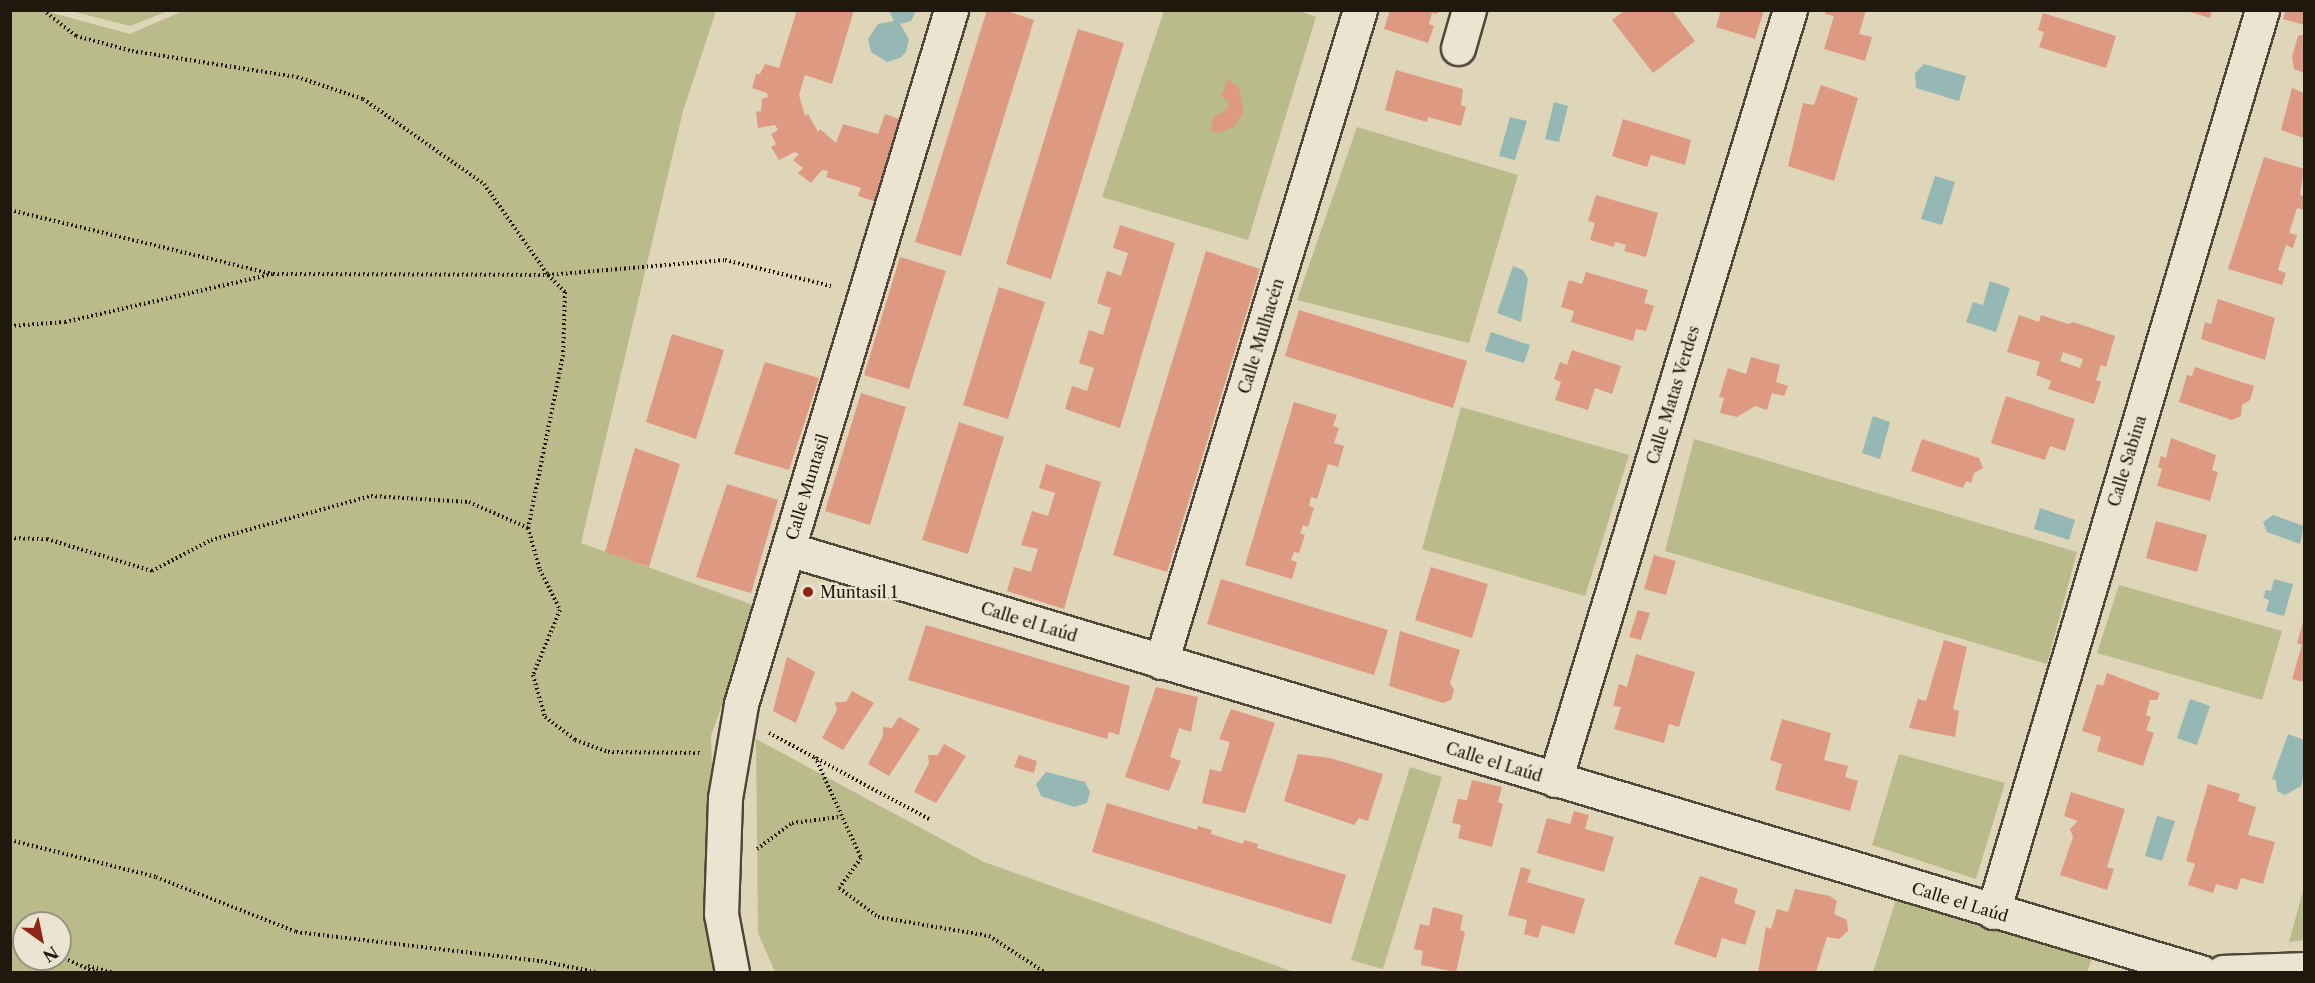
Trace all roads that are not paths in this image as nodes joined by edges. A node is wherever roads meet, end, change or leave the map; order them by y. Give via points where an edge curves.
1 (951, 10) edge
2 (1360, 10) edge
3 (1469, 10) edge
4 (1790, 10) edge
5 (2262, 10) edge
6 (1458, 48) dead end
7 (788, 549) junction
8 (1161, 662) junction
9 (1555, 780) junction
10 (1993, 912) junction
11 (2110, 960) edge
12 (2304, 969) edge
13 (732, 972) edge
14 (2201, 972) edge
15 (2223, 972) edge

1 - 7 street, Calle Muntasil
2 - 8 street, Calle Mulhacén
3 - 6 street
4 - 9 street, Calle Matas Verdes
5 - 10 street, Calle Sabina
7 - 8 street, Calle el Laúd
7 - 13 street, Calle Muntasil via 731,754 721,914
8 - 9 street, Calle el Laúd
9 - 10 street, Calle el Laúd
10 - 11 street, Calle el Laúd
11 - 14 street, Calle el Laúd
12 - 15 street

